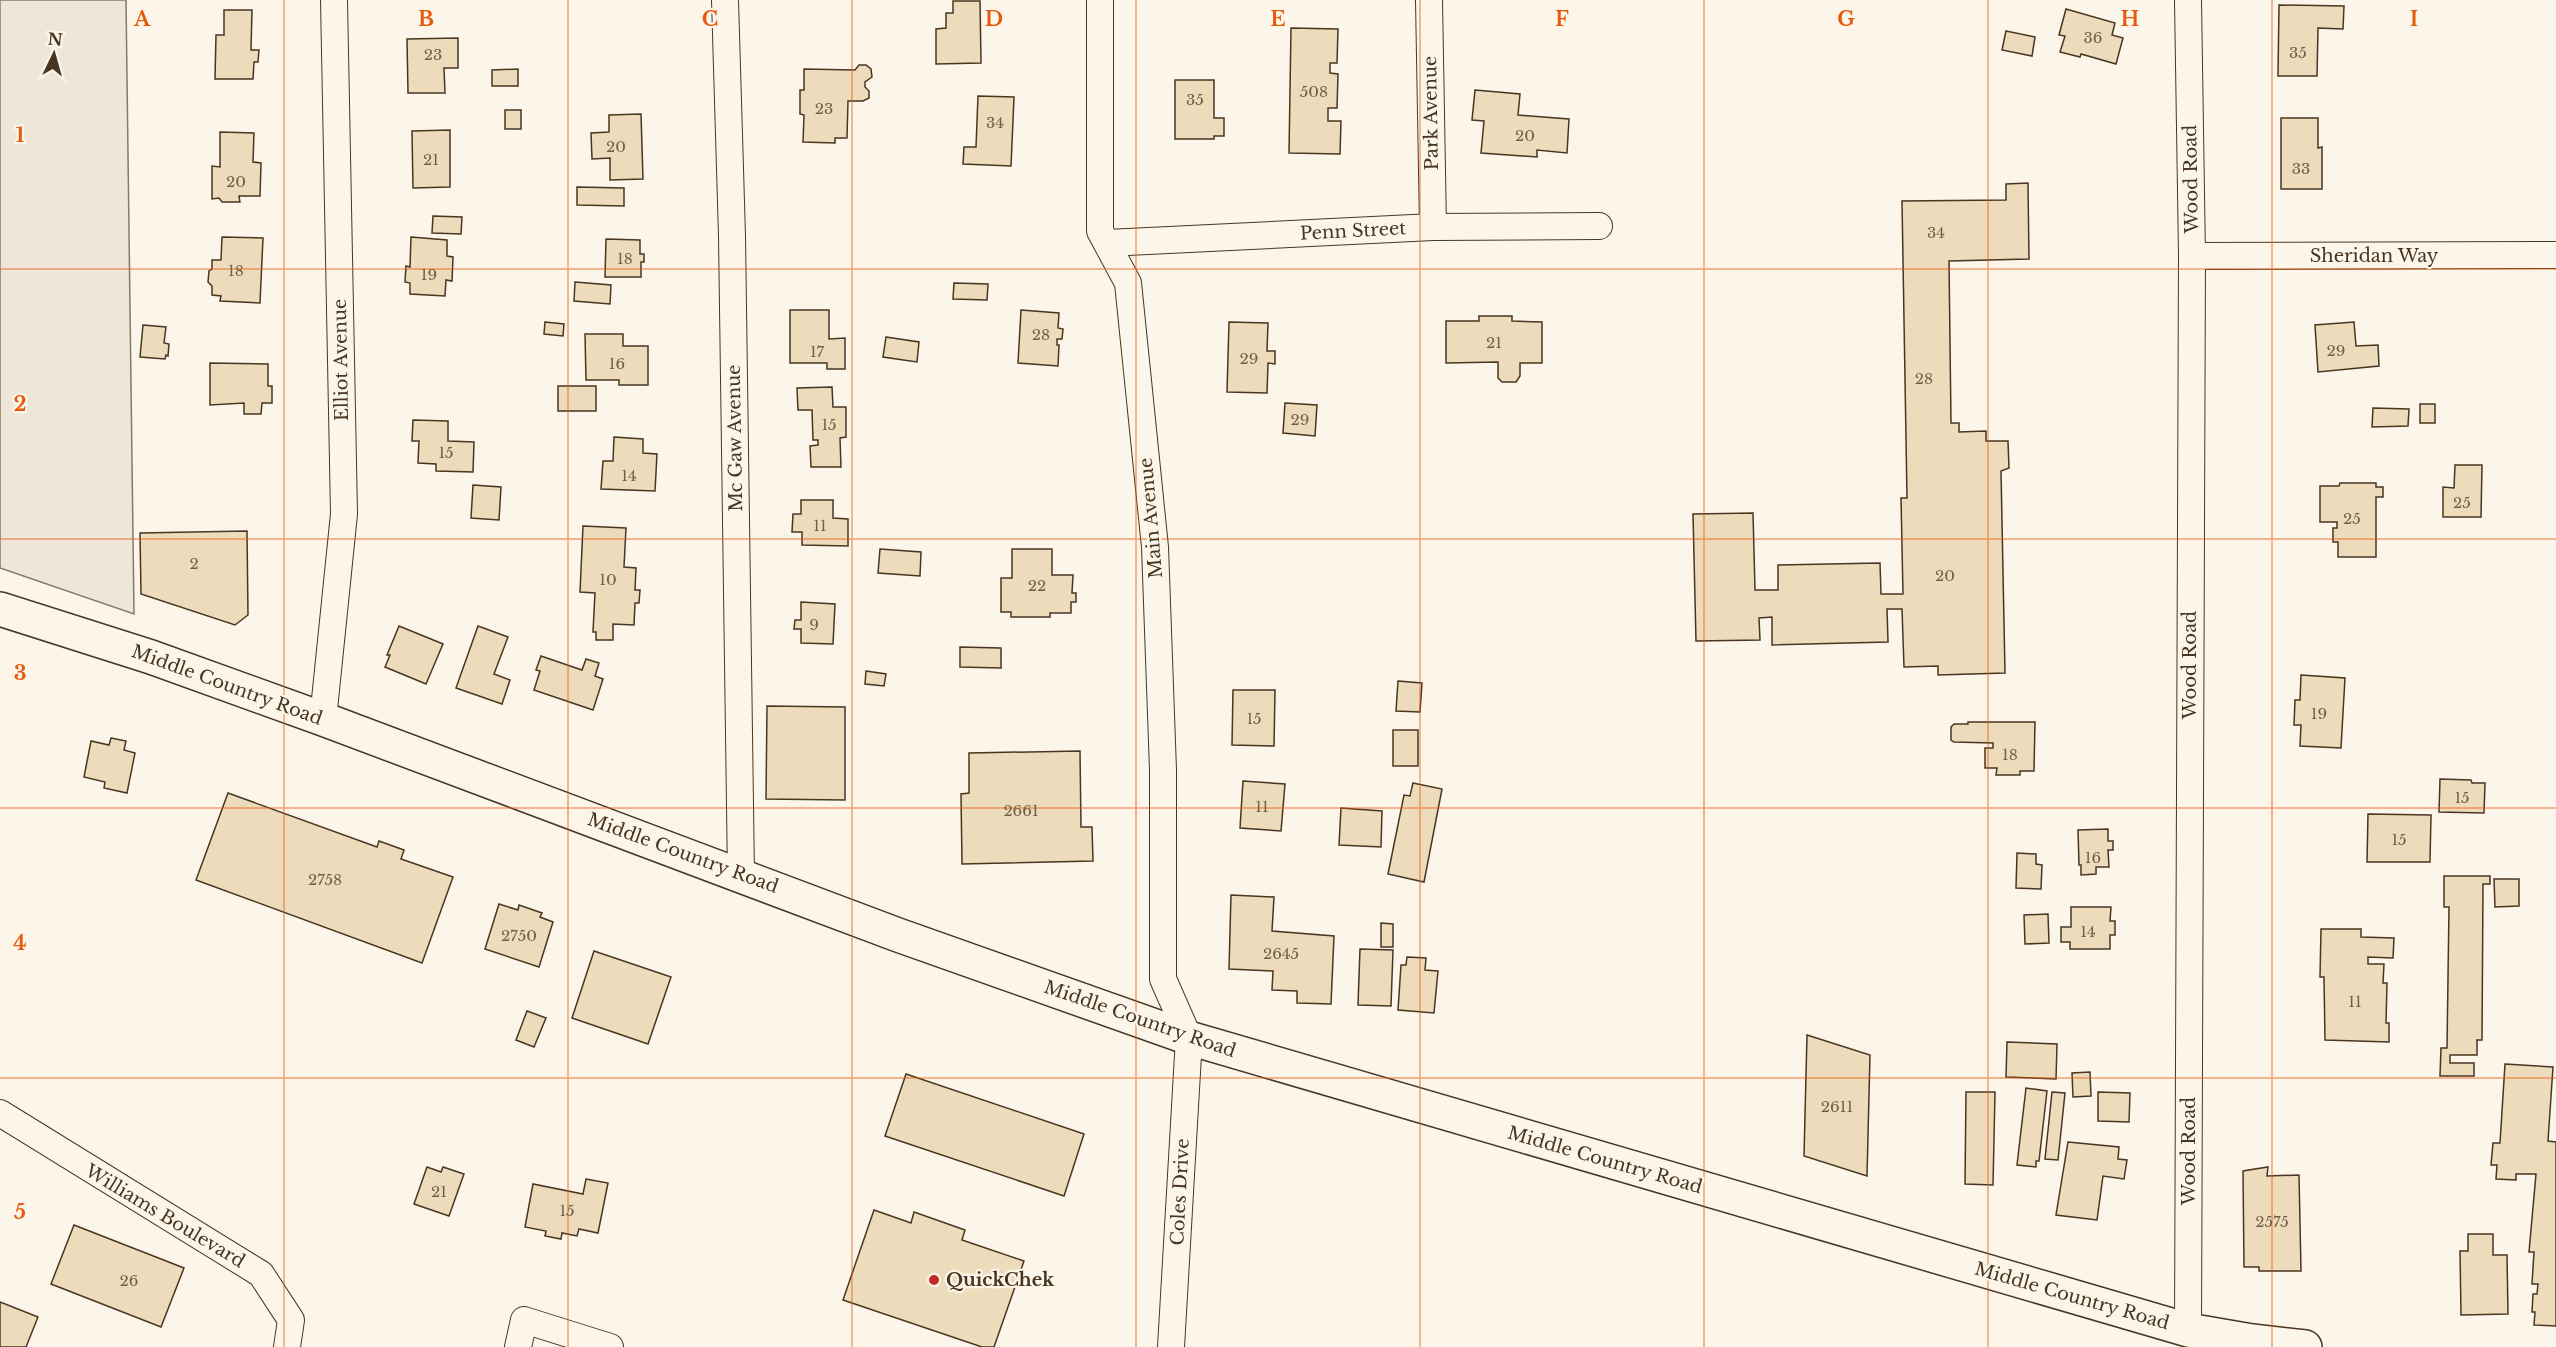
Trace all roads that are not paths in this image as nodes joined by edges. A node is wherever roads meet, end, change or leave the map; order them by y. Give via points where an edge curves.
1 (334, 0) edge
2 (725, 0) edge
3 (1100, 0) edge
4 (1429, 0) edge
5 (2188, 0) edge
6 (1599, 226) dead end
7 (1433, 227) junction
8 (1107, 243) junction
9 (2556, 255) edge
10 (2192, 256) junction
11 (0, 609) edge
12 (323, 719) junction
13 (741, 876) junction
14 (1189, 1038) junction
15 (0, 1113) edge
16 (2188, 1330) junction
17 (2252, 1344) edge
18 (287, 1347) edge
19 (518, 1347) edge
20 (610, 1347) edge
21 (1171, 1347) edge
22 (2305, 1347) edge

1 - 12 street, Elliot Avenue via 344,514
2 - 13 street, Mc Gaw Avenue
3 - 8 street, Main Avenue via 1100,231
4 - 7 street, Park Avenue
5 - 10 street, Wood Road
6 - 7 street, Penn Street
7 - 8 street, Penn Street
8 - 14 street, Main Avenue via 1128,283 1155,547 1163,770 1162,979
9 - 10 street, Sheridan Way
10 - 16 street, Wood Road
11 - 12 main road, Middle Country Road via 151,657
12 - 13 main road, Middle Country Road
13 - 14 main road, Middle Country Road
14 - 16 main road, Middle Country Road
14 - 21 street, Coles Drive
15 - 18 street, Williams Boulevard via 261,1274 291,1320
16 - 17 main road, Middle Country Road
17 - 22 main road, Middle Country Road
19 - 20 street via 524,1320

